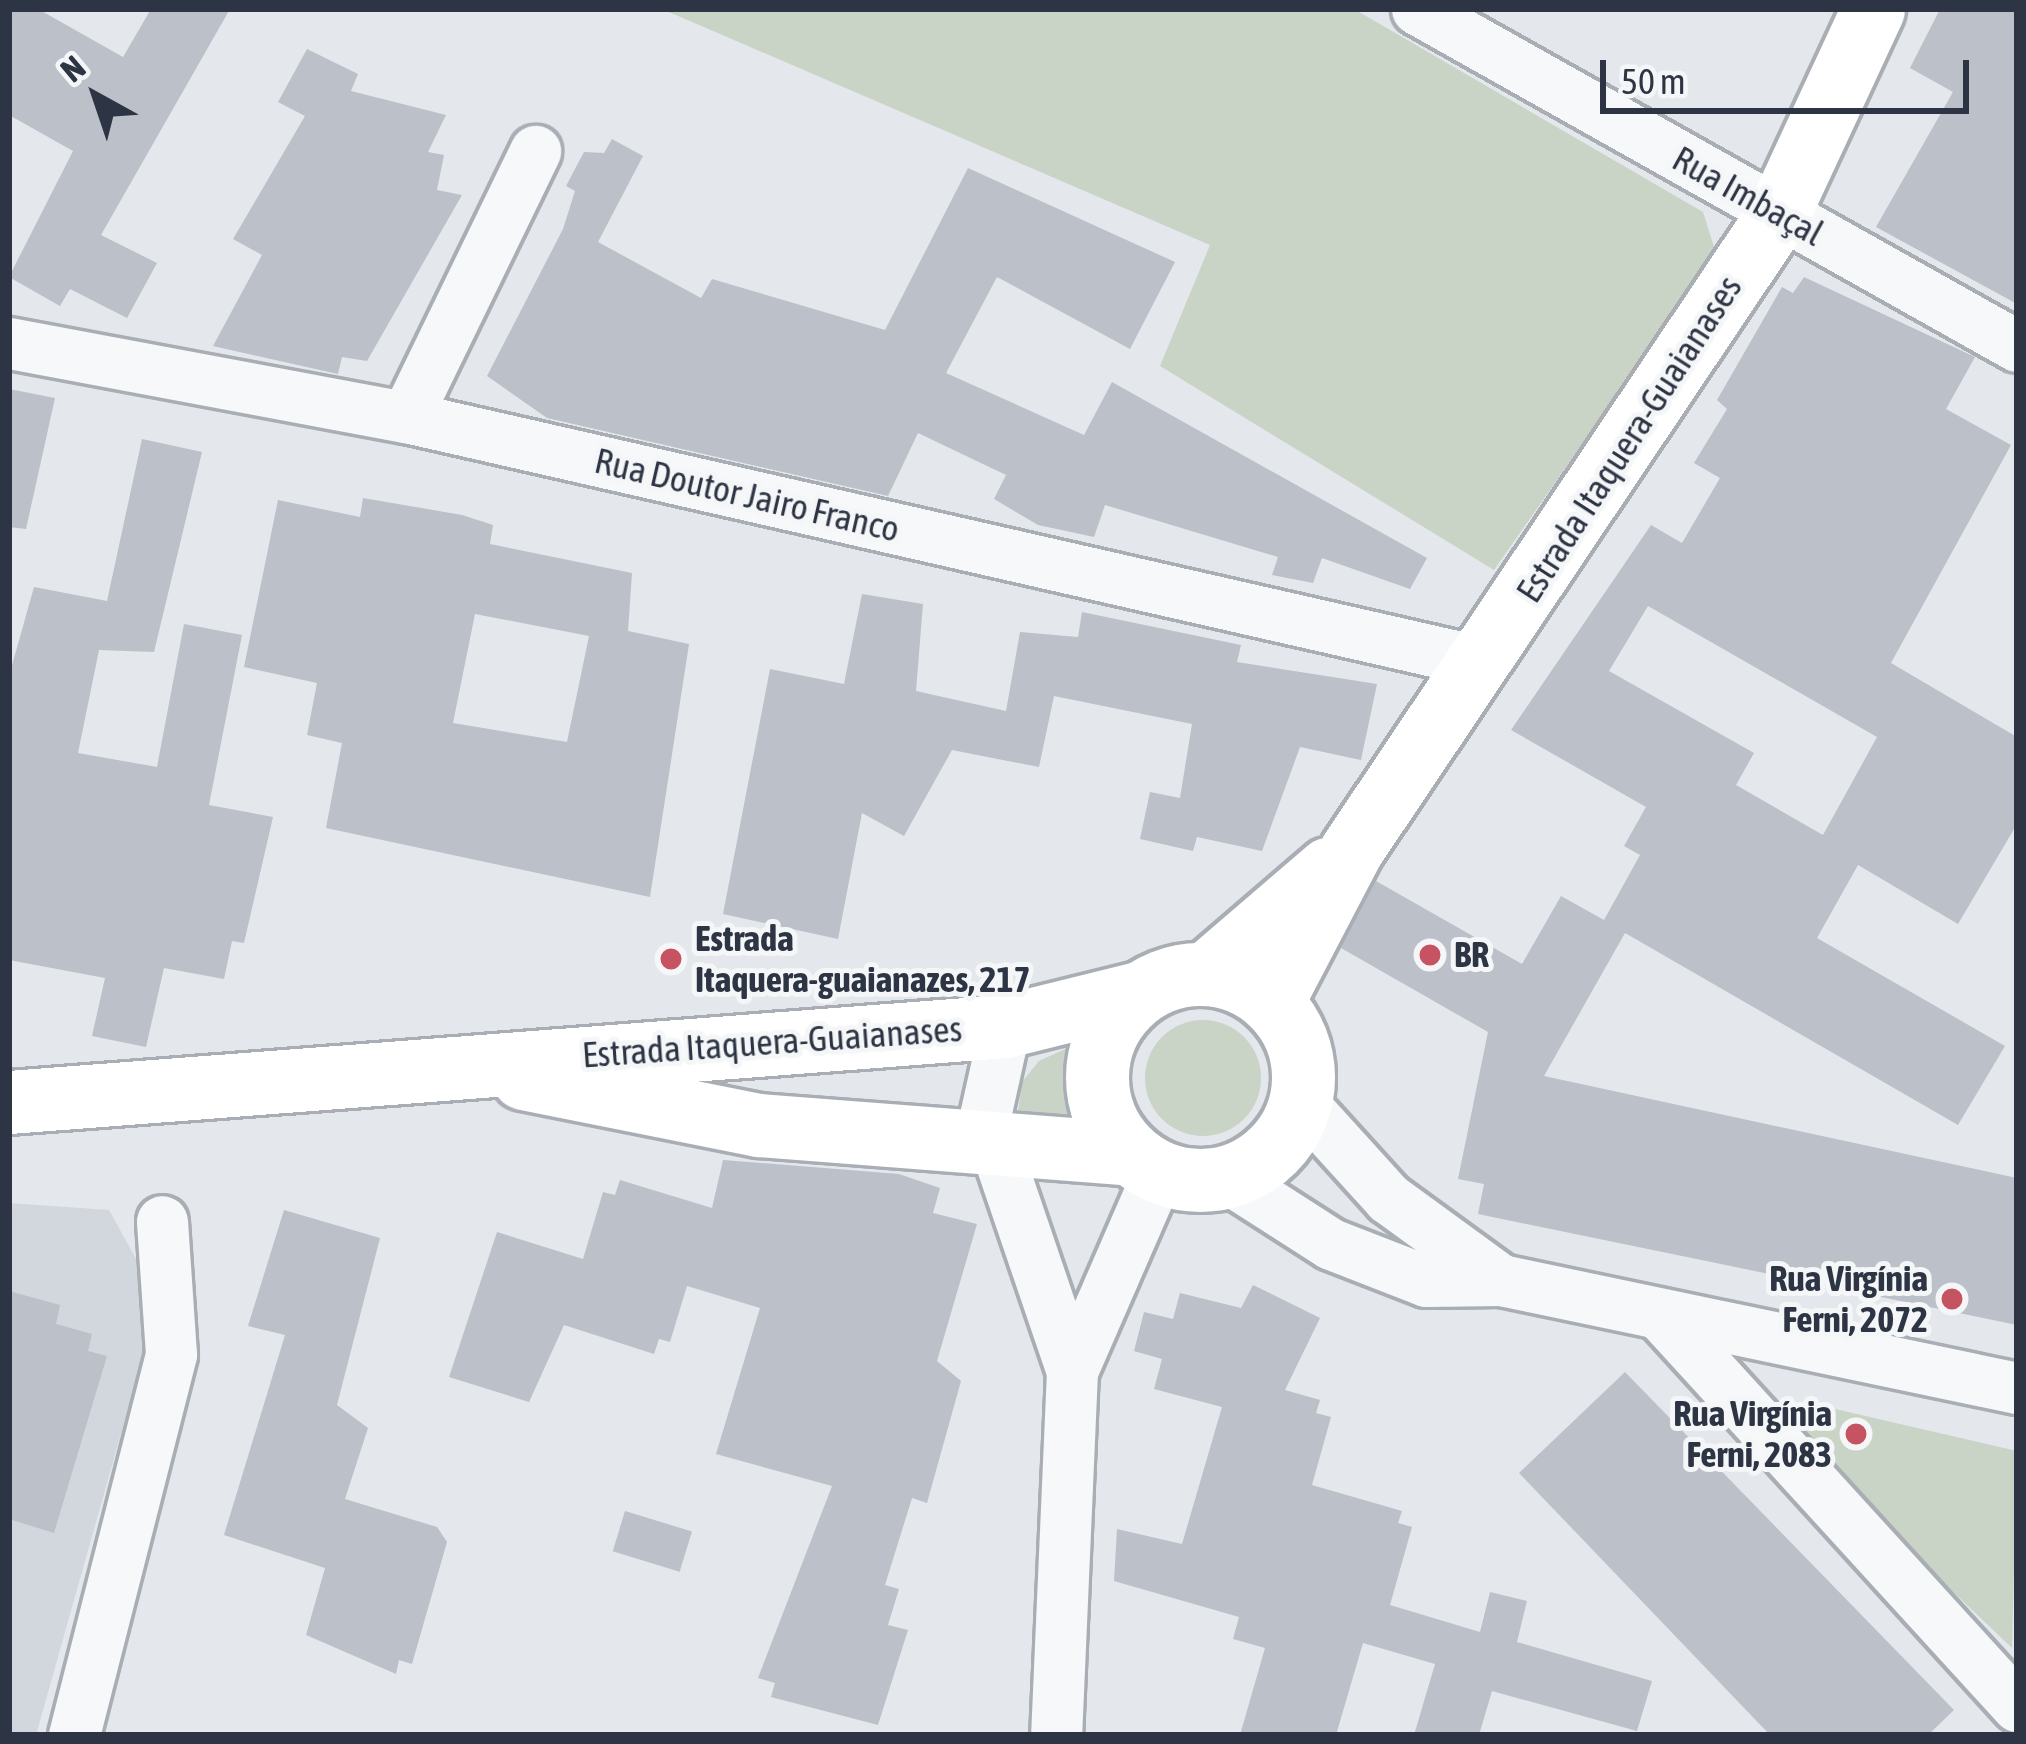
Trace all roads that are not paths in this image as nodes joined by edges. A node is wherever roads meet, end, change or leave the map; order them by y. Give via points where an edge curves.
1 (1417, 9) edge
2 (1873, 9) edge
3 (535, 152) dead end
4 (1778, 214) junction
5 (9, 343) edge
6 (2017, 346) edge
7 (406, 417) junction
8 (1482, 662) junction
9 (1352, 849) junction
10 (1207, 973) junction
11 (1138, 993) junction
12 (1272, 1002) junction
13 (1005, 1026) junction
14 (475, 1069) junction
15 (9, 1102) edge
16 (1301, 1102) junction
17 (994, 1150) junction
18 (1142, 1163) junction
19 (1228, 1178) junction
20 (162, 1221) dead end
21 (1501, 1280) junction
22 (1664, 1319) junction
23 (1072, 1371) junction
24 (2017, 1388) edge
25 (2017, 1706) edge
26 (74, 1735) edge
27 (1056, 1735) edge

1 - 4 street, Rua Imbaçal
2 - 4 main road, Estrada Itaquera-Guaianases
3 - 7 street
4 - 6 street, Rua Imbaçal
4 - 8 main road, Estrada Itaquera-Guaianases
5 - 7 street, Rua Doutor Jairo Franco
7 - 8 street, Rua Doutor Jairo Franco
8 - 9 main road, Estrada Itaquera-Guaianases
9 - 10 main road, Estrada Itaquera-Guaianases
9 - 12 main road, Estrada Itaquera-Guaianases
10 - 11 main road
10 - 12 main road
11 - 13 main road, Estrada Itaquera-Guaianases
11 - 18 main road via 1098,1052 1096,1089
12 - 16 main road via 1294,1031
13 - 14 main road, Estrada Itaquera-Guaianases
13 - 17 street via 983,1099
14 - 15 main road, Estrada Itaquera-Guaianases
14 - 17 main road, Estrada Itaquera-Guaianases via 759,1125
16 - 19 main road via 1261,1162
16 - 21 street via 1388,1198
17 - 18 main road, Estrada Itaquera-Guaianases
17 - 23 street
18 - 19 main road
18 - 23 street
19 - 21 street via 1393,1272
20 - 26 street via 171,1354
21 - 22 street
22 - 24 street
22 - 25 street
23 - 27 street

